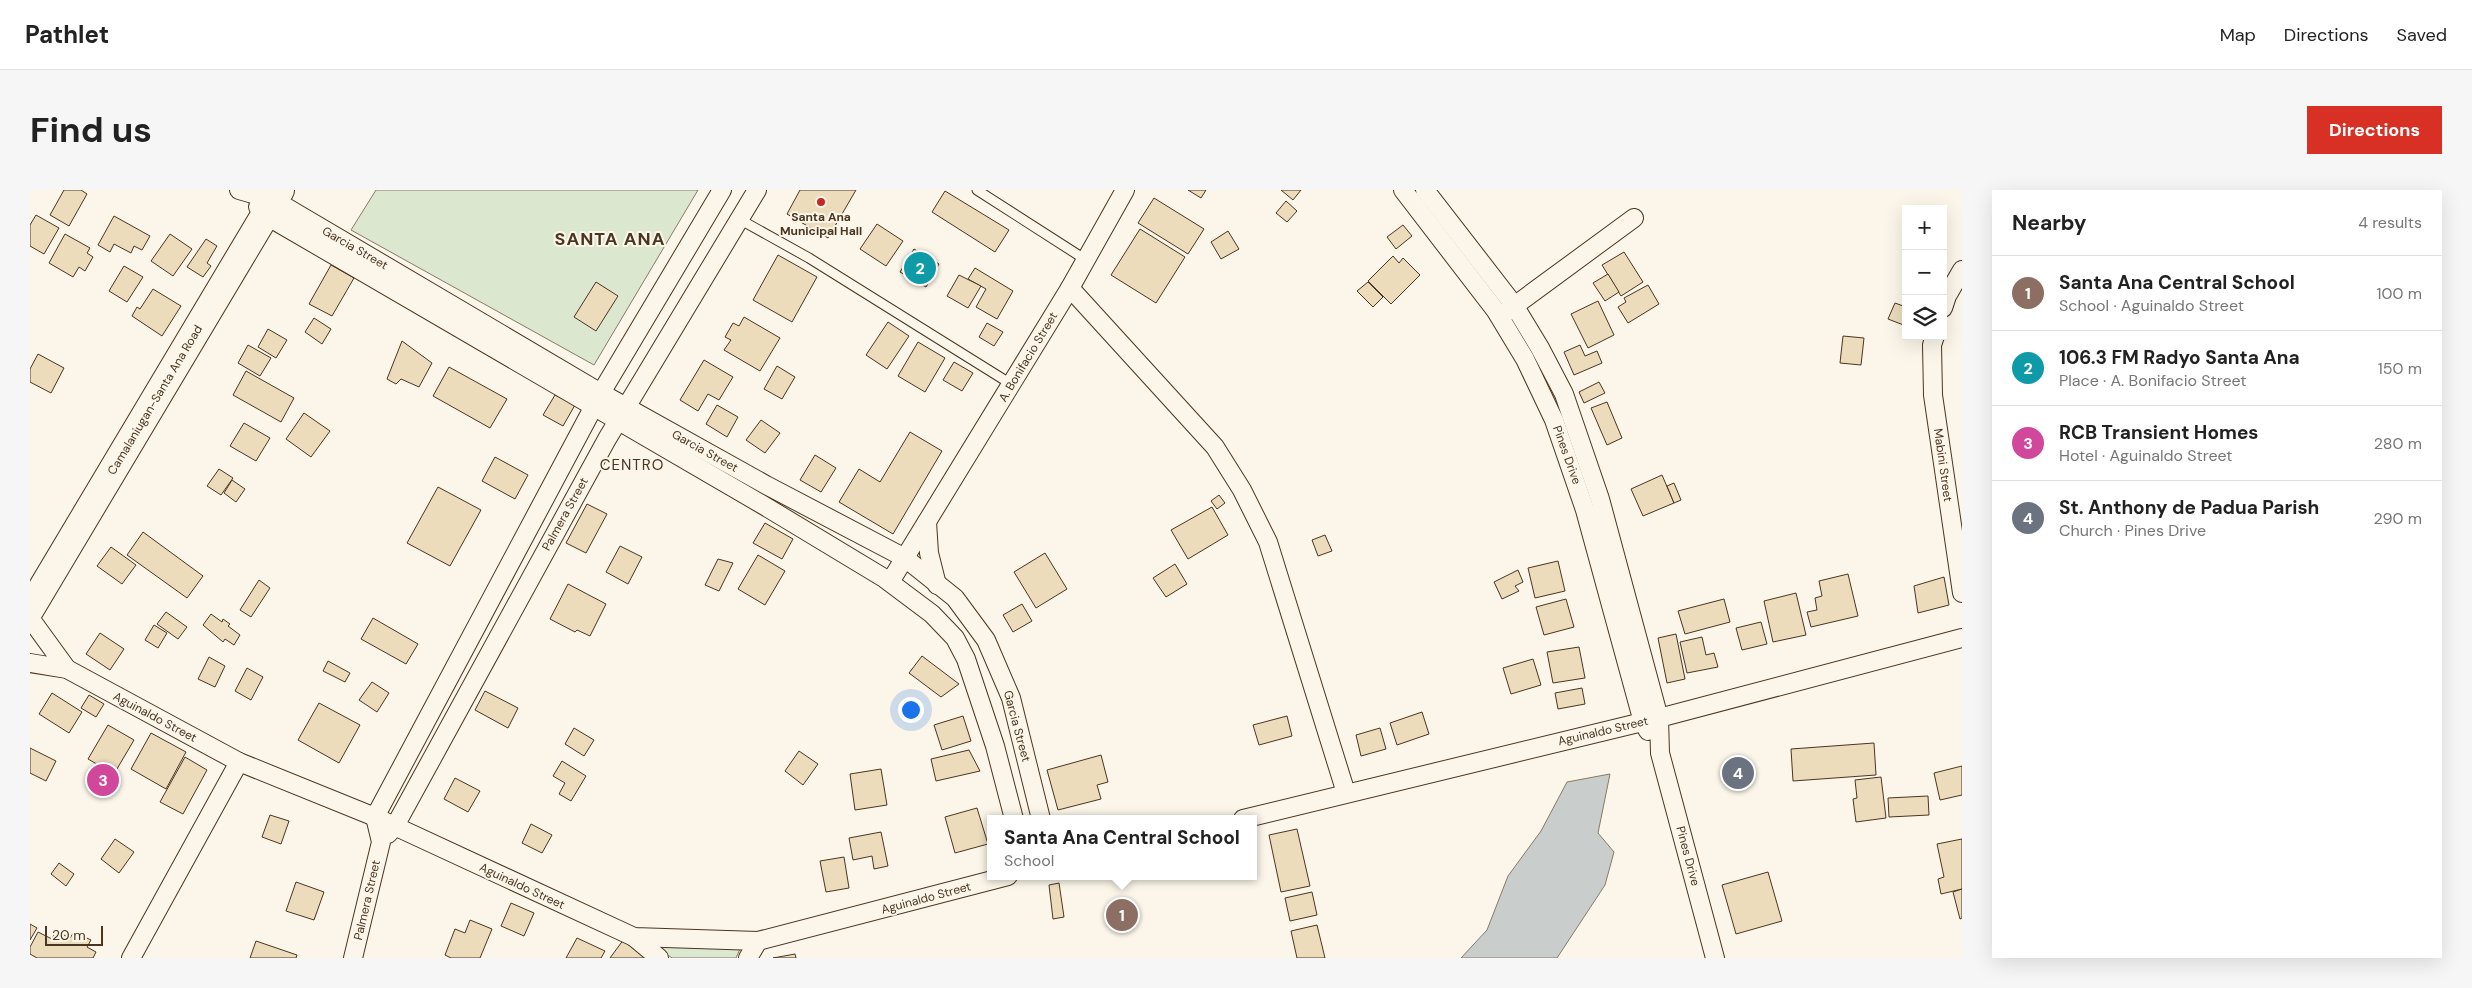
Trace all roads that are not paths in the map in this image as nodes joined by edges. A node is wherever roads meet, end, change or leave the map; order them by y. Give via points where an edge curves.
1 (722, 190) edge
2 (756, 190) edge
3 (976, 190) edge
4 (1125, 190) edge
5 (1403, 190) edge
6 (1425, 190) edge
7 (242, 191) edge
8 (273, 202) edge
9 (1634, 218) dead end
10 (739, 219) junction
11 (1086, 260) junction
12 (1962, 270) edge
13 (1070, 288) junction
14 (1947, 296) edge
15 (1514, 305) junction
16 (1500, 318) junction
17 (1934, 340) edge
18 (1011, 384) junction
19 (598, 399) junction
20 (623, 414) junction
21 (927, 522) junction
22 (905, 558) junction
23 (890, 582) junction
24 (937, 584) junction
25 (1962, 593) edge
26 (30, 609) edge
27 (30, 618) edge
28 (1962, 638) edge
29 (30, 663) edge
30 (67, 669) junction
31 (1650, 720) junction
32 (239, 762) junction
33 (1346, 793) junction
34 (1013, 815) edge
35 (1040, 815) edge
36 (1257, 815) edge
37 (375, 817) junction
38 (395, 826) junction
39 (381, 842) junction
40 (993, 880) edge
41 (634, 937) junction
42 (758, 941) junction
43 (131, 958) edge
44 (353, 958) edge
45 (659, 958) edge
46 (748, 958) edge
47 (1715, 958) edge

1 - 19 street, Palmera Street
2 - 10 street, Palmera Street
3 - 11 lane
4 - 11 street, A. Bonifacio Street
5 - 16 street, Pines Drive
6 - 15 street, Pines Drive
7 - 8 street, Garcia Street
8 - 19 street, Garcia Street
8 - 26 main road, Camalaniugan-Santa Ana Road
9 - 15 street
10 - 18 lane via 809,258
10 - 20 street, Palmera Street
11 - 13 street, A. Bonifacio Street
12 - 14 street
13 - 18 street, A. Bonifacio Street
13 - 33 street via 1215,447 1242,490 1268,542
15 - 16 street
15 - 31 street, Pines Drive via 1564,394 1600,499
16 - 31 street, Pines Drive via 1525,359 1554,420 1573,471
17 - 25 street, Mabini Street via 1933,394
18 - 21 street, A. Bonifacio Street
19 - 20 street, Garcia Street
19 - 37 street, Palmera Street
20 - 22 street, Garcia Street
20 - 23 street, Garcia Street
20 - 38 street, Palmera Street
21 - 22 street, A. Bonifacio Street
21 - 24 street via 929,553
22 - 23 street, A. Bonifacio Street
22 - 24 street, Garcia Street
23 - 34 street, Garcia Street via 932,614 955,638 966,659 995,746
24 - 35 street, Garcia Street via 955,598 986,640 1012,698
27 - 30 street, Aguinaldo Street
28 - 31 street, Aguinaldo Street
29 - 30 street, Aguinaldo Street
30 - 32 street, Aguinaldo Street
31 - 33 street, Aguinaldo Street
31 - 47 street, Pines Drive
32 - 37 street, Aguinaldo Street
32 - 43 street
33 - 36 street, Aguinaldo Street
37 - 38 street, Aguinaldo Street
37 - 39 street, Palmera Street
38 - 39 street, Palmera Street
38 - 41 street, Aguinaldo Street
39 - 44 street, Palmera Street
40 - 42 street, Aguinaldo Street
41 - 42 street, Aguinaldo Street
41 - 45 street
42 - 46 street

